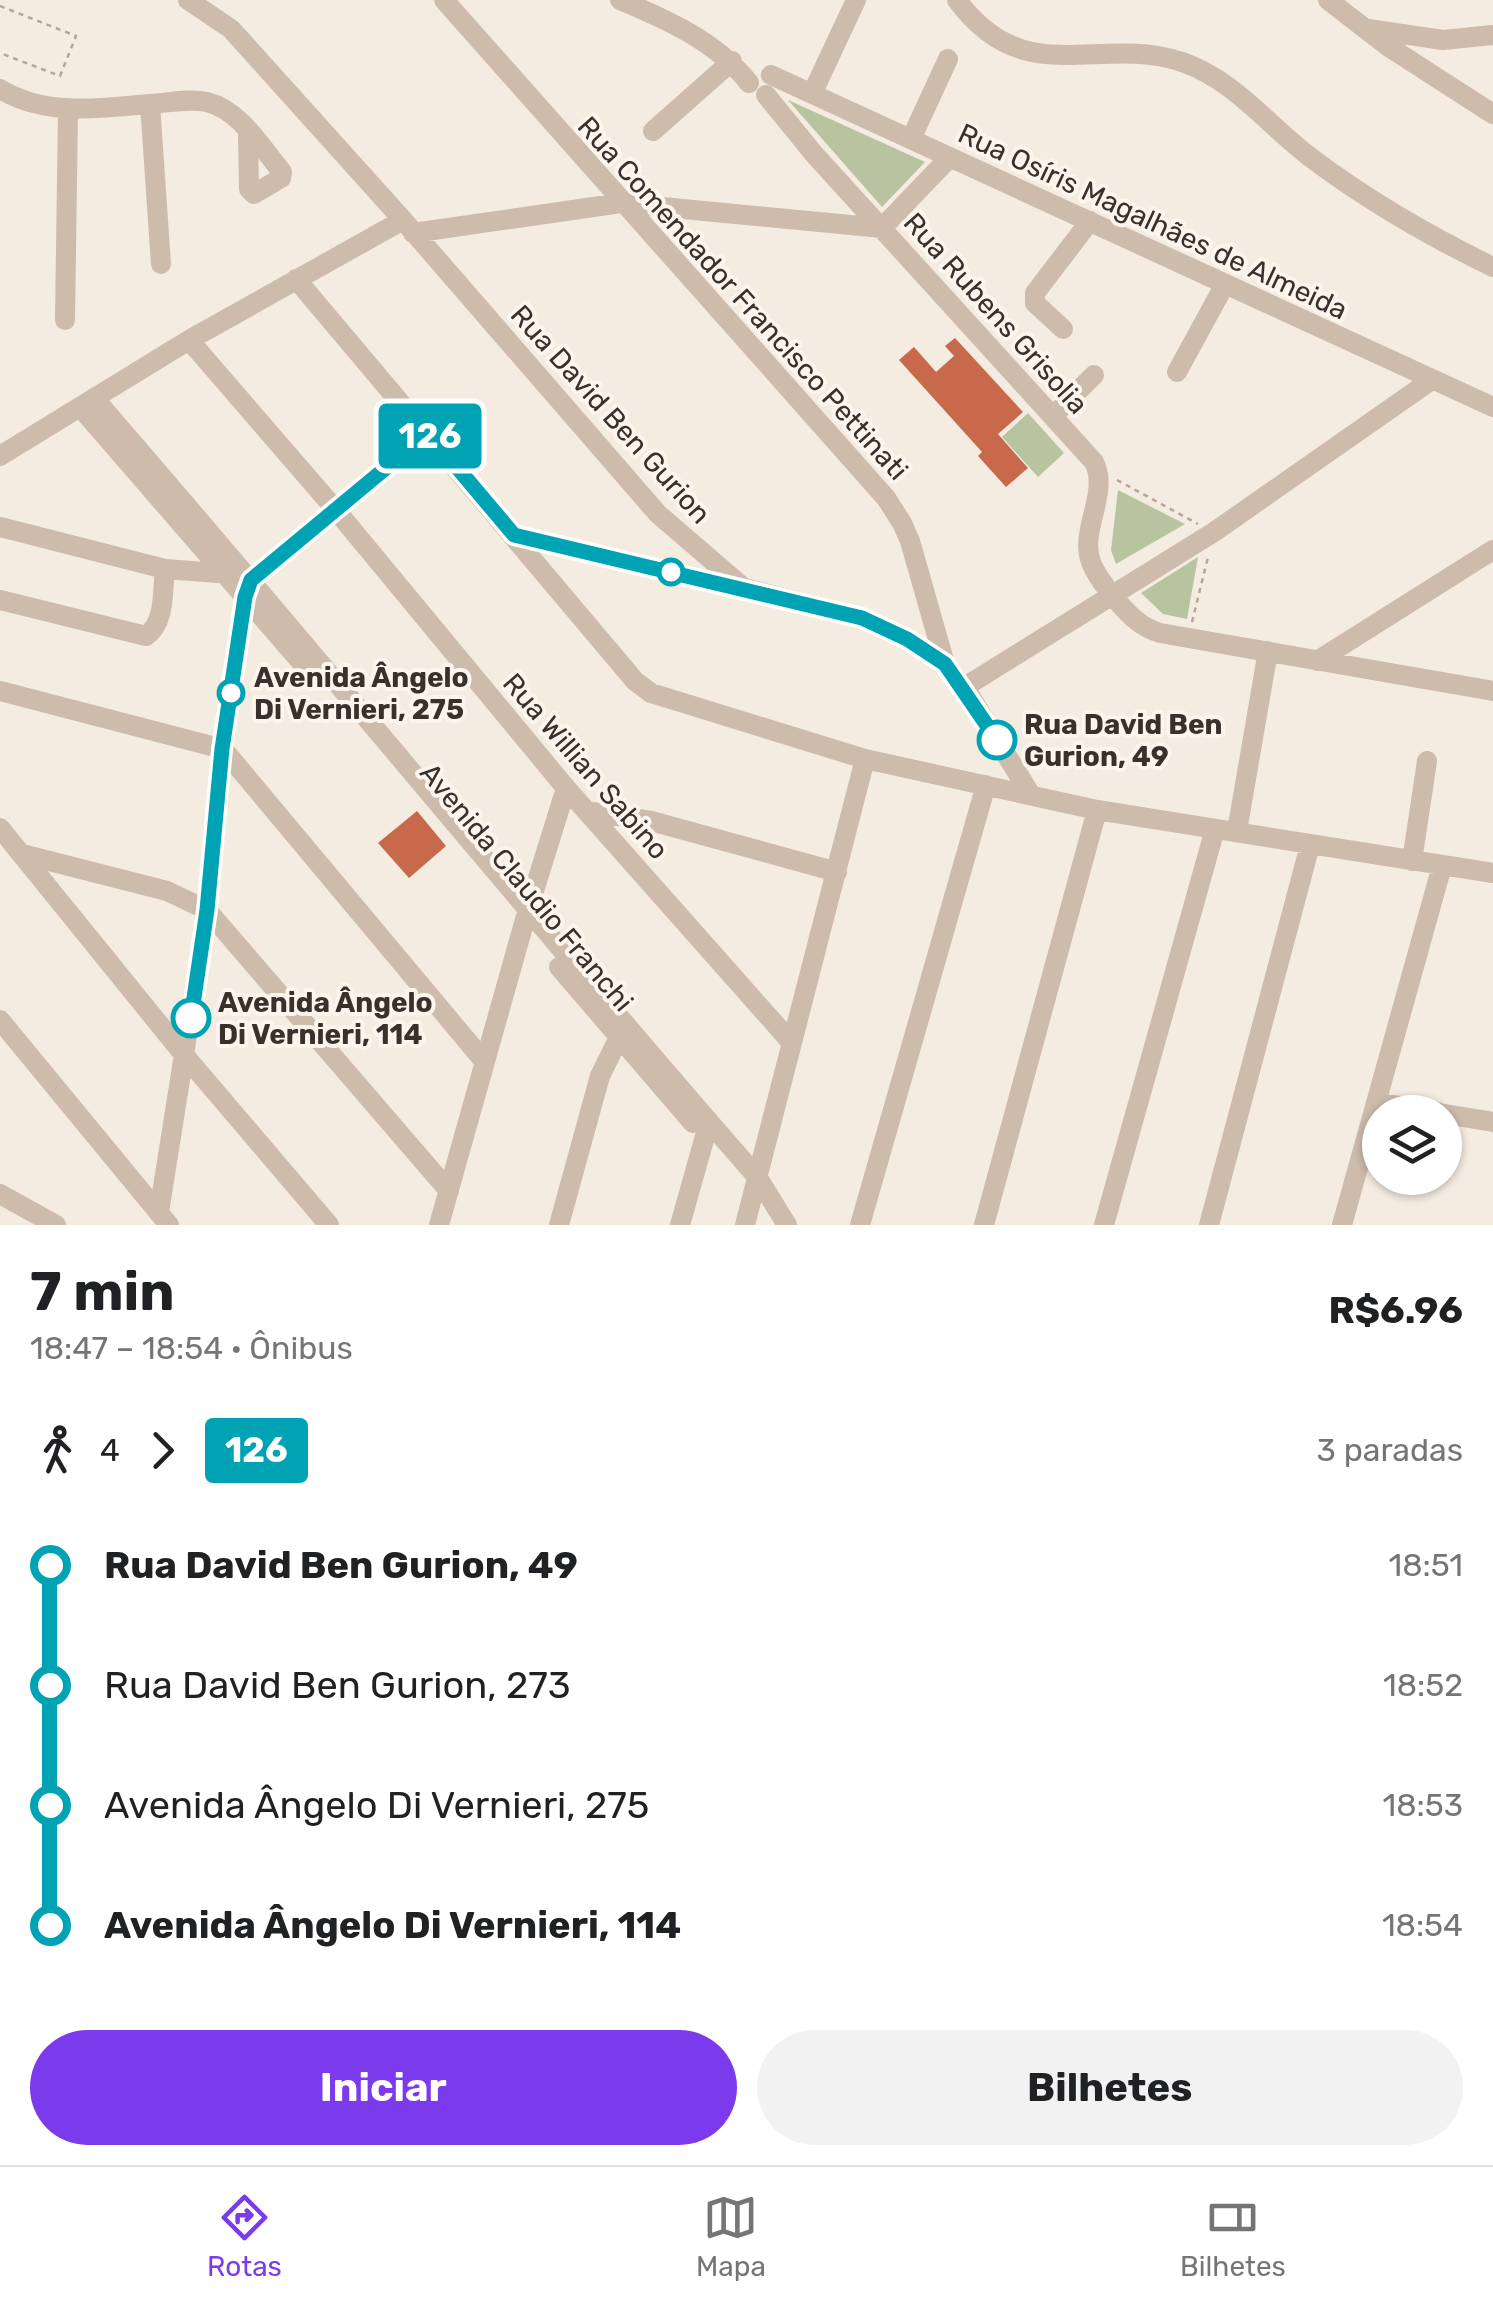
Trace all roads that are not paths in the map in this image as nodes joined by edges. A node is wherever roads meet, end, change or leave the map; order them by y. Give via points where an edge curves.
1 (188, 0) edge
2 (444, 0) edge
3 (620, 0) edge
4 (856, 0) edge
5 (957, 0) edge
6 (1328, 0) edge
7 (1366, 29) junction
8 (1493, 35) edge
9 (948, 59) dead end
10 (732, 61) junction
11 (769, 82) junction
12 (0, 89) edge
13 (812, 94) junction
14 (150, 104) junction
15 (68, 110) junction
16 (1493, 114) edge
17 (653, 131) dead end
18 (248, 132) dead end
19 (911, 139) junction
20 (950, 156) junction
21 (621, 203) junction
22 (1090, 221) junction
23 (408, 227) junction
24 (882, 228) junction
25 (160, 264) dead end
26 (1493, 267) edge
27 (296, 279) junction
28 (1225, 284) junction
29 (66, 320) dead end
30 (1064, 329) dead end
31 (189, 340) junction
32 (1177, 372) dead end
33 (1094, 375) dead end
34 (1430, 380) junction
35 (87, 403) junction
36 (1493, 407) edge
37 (1052, 416) junction
38 (428, 433) junction
39 (0, 456) edge
40 (335, 509) junction
41 (0, 527) edge
42 (514, 535) junction
43 (1493, 550) edge
44 (164, 569) junction
45 (241, 580) junction
46 (744, 588) junction
47 (1111, 594) junction
48 (0, 600) edge
49 (1268, 651) junction
50 (1317, 661) junction
51 (945, 664) junction
52 (963, 688) junction
53 (1493, 691) edge
54 (0, 692) edge
55 (222, 749) junction
56 (865, 760) junction
57 (1427, 761) dead end
58 (986, 785) junction
59 (566, 788) junction
60 (1031, 795) junction
61 (1097, 810) junction
62 (586, 811) junction
63 (1215, 829) junction
64 (1237, 832) junction
65 (2, 833) edge
66 (1310, 845) junction
67 (22, 854) junction
68 (1412, 861) junction
69 (1442, 866) junction
70 (837, 872) junction
71 (1493, 873) edge
72 (207, 910) junction
73 (526, 917) junction
74 (0, 1020) edge
75 (622, 1031) junction
76 (791, 1042) junction
77 (185, 1056) junction
78 (484, 1060) junction
79 (1378, 1095) edge
80 (1462, 1117) edge
81 (1493, 1122) edge
82 (708, 1130) junction
83 (1362, 1153) edge
84 (757, 1184) junction
85 (449, 1191) junction
86 (0, 1194) edge
87 (164, 1218) edge
88 (784, 1221) edge
89 (56, 1225) edge
90 (329, 1225) edge
91 (439, 1225) edge
92 (559, 1225) edge
93 (680, 1225) edge
94 (746, 1225) edge
95 (860, 1225) edge
96 (984, 1225) edge
97 (1104, 1225) edge
98 (1209, 1225) edge
99 (1342, 1225) edge

1 - 23 street, Rua David Ben Gurion via 232,29
2 - 21 street, Rua Comendador Francisco Pettinati
3 - 10 street, Rua Osíris Magalhães de Almeida
4 - 13 street
5 - 26 street via 1000,38 1042,56 1162,56 1216,78 1366,195
6 - 7 street
7 - 8 street via 1443,40
7 - 16 street
9 - 19 street
10 - 11 street, Rua Osíris Magalhães de Almeida
10 - 17 street
11 - 13 street, Rua Osíris Magalhães de Almeida
11 - 24 street, Rua Rubens Grisolia
12 - 15 street via 31,104
13 - 19 street, Rua Osíris Magalhães de Almeida
14 - 15 street
14 - 18 street via 210,102
14 - 25 street
15 - 29 street
19 - 20 street, Rua Osíris Magalhães de Almeida
20 - 22 street, Rua Osíris Magalhães de Almeida
20 - 24 street
21 - 23 street
21 - 24 street
21 - 51 street, Rua Comendador Francisco Pettinati via 896,512
22 - 28 street, Rua Osíris Magalhães de Almeida
22 - 30 street via 1035,292 1035,303
23 - 27 street
23 - 46 street, Rua David Ben Gurion via 658,514
24 - 37 street, Rua Rubens Grisolia
27 - 31 street
27 - 38 street
28 - 32 street
28 - 34 street, Rua Osíris Magalhães de Almeida
31 - 35 street
31 - 40 street, Rua Willian Sabino
33 - 37 street
34 - 36 street, Rua Osíris Magalhães de Almeida
34 - 47 street via 1214,532
35 - 39 street
35 - 45 street, Avenida Claudio Franchi
37 - 47 street, Rua Rubens Grisolia via 1098,470 1089,554
38 - 40 street
38 - 42 street
40 - 45 street
40 - 59 street, Rua Willian Sabino
41 - 44 street
42 - 46 street
42 - 56 street via 651,692
43 - 50 street
44 - 45 street
44 - 48 street via 160,618 146,636
45 - 55 street
45 - 73 street, Avenida Claudio Franchi
46 - 51 street, Rua David Ben Gurion via 862,618
47 - 49 street via 1144,628
47 - 52 street
49 - 50 street
49 - 64 street
50 - 53 street
51 - 52 street, Rua David Ben Gurion
52 - 60 street, Rua David Ben Gurion
54 - 55 street
55 - 72 street
55 - 78 street
56 - 58 street
56 - 70 street
57 - 68 street
58 - 60 street
58 - 95 street
59 - 62 street, Rua Willian Sabino
59 - 73 street
60 - 61 street
61 - 63 street
61 - 96 street
62 - 70 street via 651,821
62 - 76 street, Rua Willian Sabino
63 - 64 street
63 - 97 street
64 - 66 street
65 - 67 street
66 - 68 street
66 - 98 street
67 - 72 street via 166,892
67 - 77 street
68 - 69 street
69 - 71 street
69 - 79 street
70 - 76 street
72 - 77 street
72 - 85 street
73 - 75 street, Avenida Claudio Franchi
73 - 78 street
74 - 87 street
75 - 82 street, Avenida Claudio Franchi
75 - 92 street via 600,1076
76 - 84 street
77 - 87 street
77 - 90 street
78 - 85 street
80 - 81 street
82 - 84 street, Avenida Claudio Franchi
82 - 93 street
83 - 99 street
84 - 88 street, Avenida Claudio Franchi
84 - 94 street
85 - 91 street
86 - 89 street

